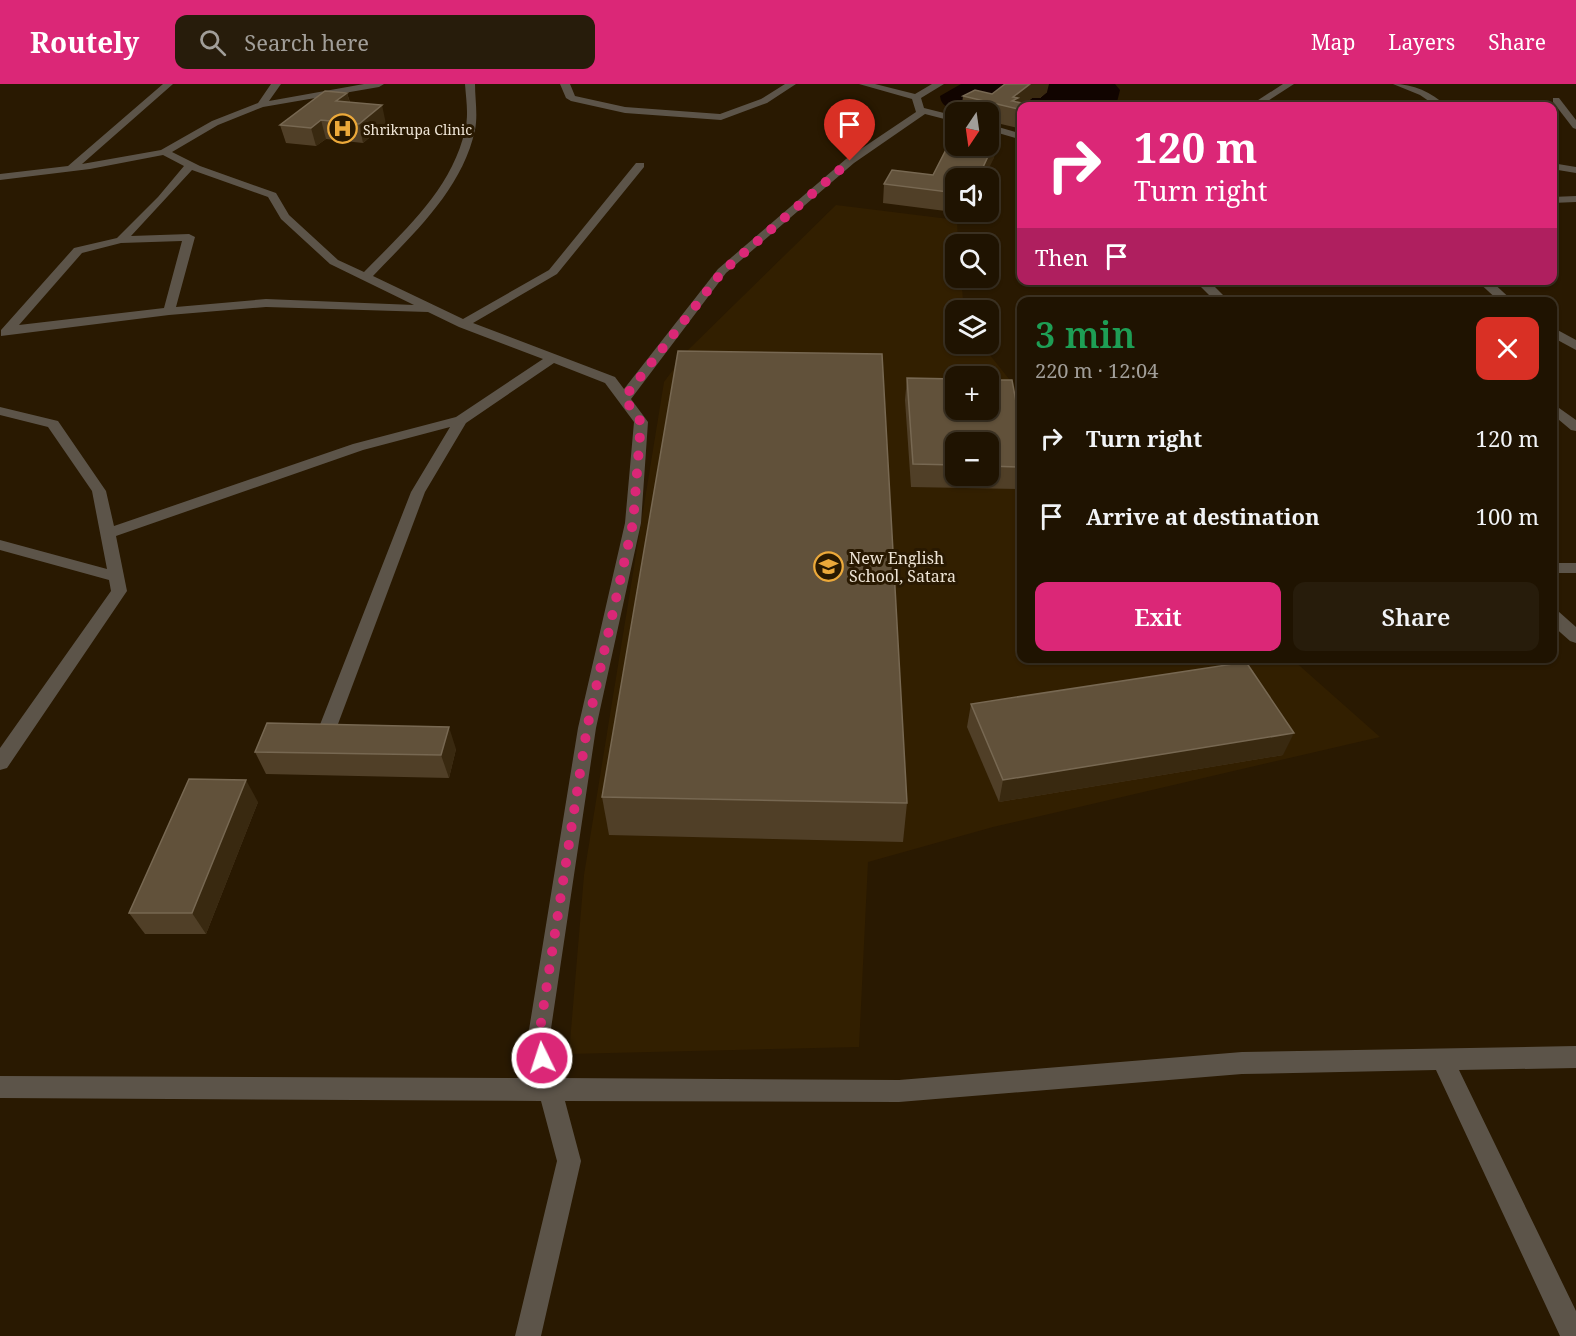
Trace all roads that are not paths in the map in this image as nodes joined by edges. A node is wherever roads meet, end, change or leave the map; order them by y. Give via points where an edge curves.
1 (168, 84) edge
2 (276, 84) edge
3 (379, 84) edge
4 (470, 84) edge
5 (565, 84) edge
6 (791, 84) edge
7 (864, 84) edge
8 (939, 84) edge
9 (1289, 84) edge
10 (1398, 84) edge
11 (916, 97) junction
12 (1556, 100) dead end
13 (1260, 102) edge
14 (1435, 102) edge
15 (261, 105) junction
16 (920, 110) junction
17 (945, 116) edge
18 (1576, 126) edge
19 (999, 130) edge
20 (1017, 136) edge
21 (164, 152) junction
22 (190, 165) junction
23 (640, 165) dead end
24 (1557, 167) edge
25 (70, 169) junction
26 (1576, 170) edge
27 (0, 177) edge
28 (1576, 199) edge
29 (1557, 200) edge
30 (121, 240) junction
31 (365, 277) junction
32 (1205, 285) edge
33 (1488, 285) edge
34 (1219, 297) edge
35 (1502, 297) edge
36 (432, 309) junction
37 (169, 310) junction
38 (463, 324) junction
39 (4, 334) edge
40 (1557, 334) edge
41 (1576, 346) edge
42 (553, 358) junction
43 (624, 398) junction
44 (0, 411) edge
45 (1557, 411) edge
46 (460, 420) junction
47 (1576, 427) edge
48 (108, 533) junction
49 (1, 548) edge
50 (1557, 568) edge
51 (1576, 568) edge
52 (116, 577) junction
53 (1557, 620) edge
54 (1576, 637) edge
55 (323, 740) edge
56 (0, 763) edge
57 (1576, 1057) edge
58 (1442, 1059) junction
59 (0, 1087) edge
60 (550, 1090) junction
61 (528, 1336) edge
62 (1574, 1336) edge

1 - 25 street
2 - 15 street
3 - 15 street
4 - 31 street via 471,130 454,173 421,219
5 - 6 street via 571,98 625,110 721,117 764,101
7 - 11 street
8 - 11 street
9 - 13 street
10 - 14 street
11 - 16 street
12 - 18 street
15 - 21 street via 198,132
16 - 17 street
16 - 43 street via 921,113 850,161 722,272
19 - 20 street
21 - 22 street
21 - 25 street
22 - 30 street
22 - 31 street via 272,195 285,217 334,262
23 - 38 street via 553,272
24 - 26 street
25 - 27 street
28 - 29 street
30 - 37 street via 189,237
30 - 39 street via 78,250
31 - 36 street
32 - 34 street
33 - 35 street
36 - 37 street via 266,303
36 - 38 street
37 - 39 street
38 - 42 street
40 - 41 street
42 - 43 street via 610,380
42 - 46 street
43 - 60 street via 641,422 633,523 587,728 538,1042
44 - 48 street via 53,424 99,491
45 - 47 street
46 - 48 street via 358,447
46 - 55 street via 418,492
48 - 52 street
49 - 52 street
50 - 51 street
52 - 56 street via 119,591
53 - 54 street
57 - 58 street
58 - 60 street via 1242,1063 899,1091
58 - 62 street
59 - 60 street
60 - 61 street via 569,1161

